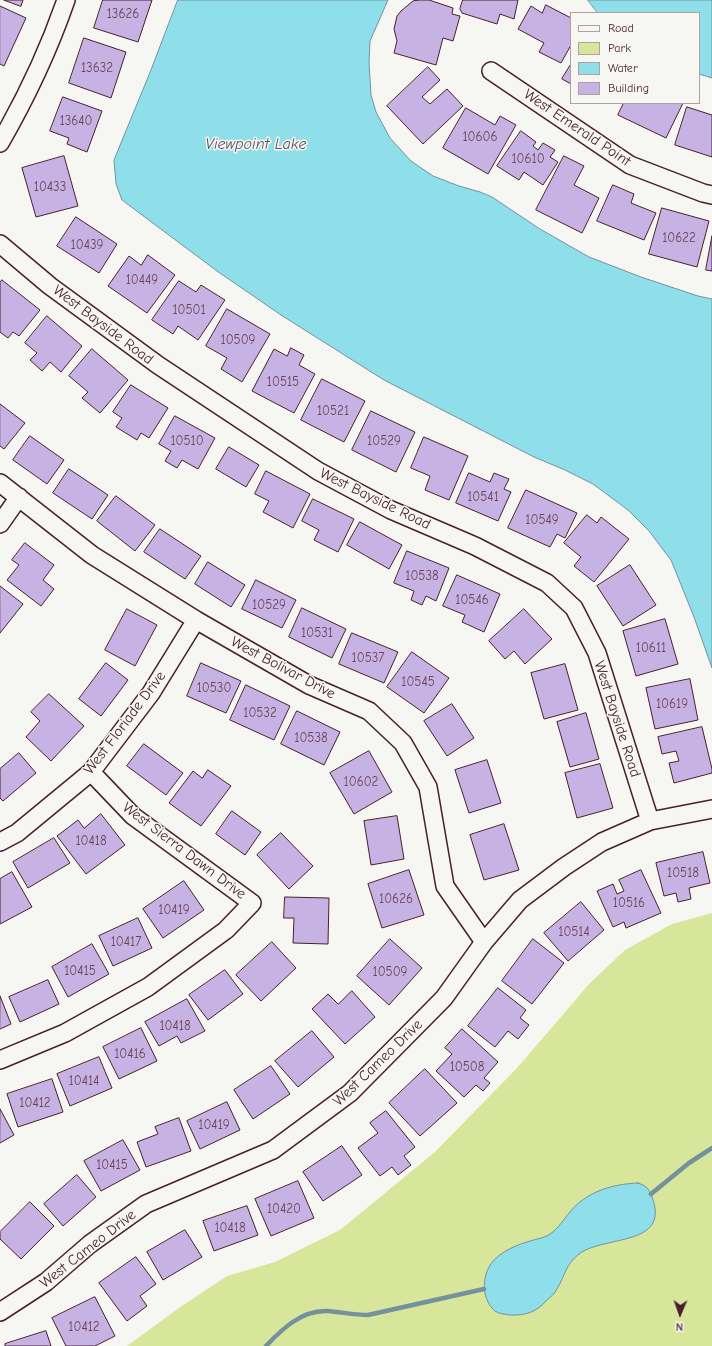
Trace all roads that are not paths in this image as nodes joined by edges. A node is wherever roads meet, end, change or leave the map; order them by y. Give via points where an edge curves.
1 (66, 0) edge
2 (491, 70) dead end
3 (0, 143) edge
4 (712, 195) edge
5 (0, 244) edge
6 (0, 483) edge
7 (19, 497) junction
8 (0, 524) edge
9 (196, 620) junction
10 (92, 772) junction
11 (712, 809) edge
12 (650, 821) junction
13 (0, 842) edge
14 (484, 942) junction
15 (0, 1060) edge
16 (0, 1312) edge

1 - 3 street via 43,58
2 - 4 street, West Emerald Point via 630,165
5 - 12 street, West Bayside Road via 50,286 158,366 318,471 391,510 475,546 547,583 574,608 596,653
6 - 7 street, West Bolivar Drive
7 - 8 street
7 - 9 street, West Bolivar Drive via 92,555
9 - 10 street, West Floriade Drive via 151,693
9 - 14 street, West Bolivar Drive via 309,685 369,711 403,743 428,787 445,886
10 - 13 street, West Floriade Drive via 17,832
10 - 15 street, West Sierra Dawn Drive via 133,816 252,903 226,930 148,987 65,1033
11 - 12 street, West Cameo Drive
12 - 14 street, West Cameo Drive via 602,842 564,867 520,900
14 - 16 street, West Cameo Drive via 444,998 350,1093 273,1150 146,1204 90,1244 46,1282

